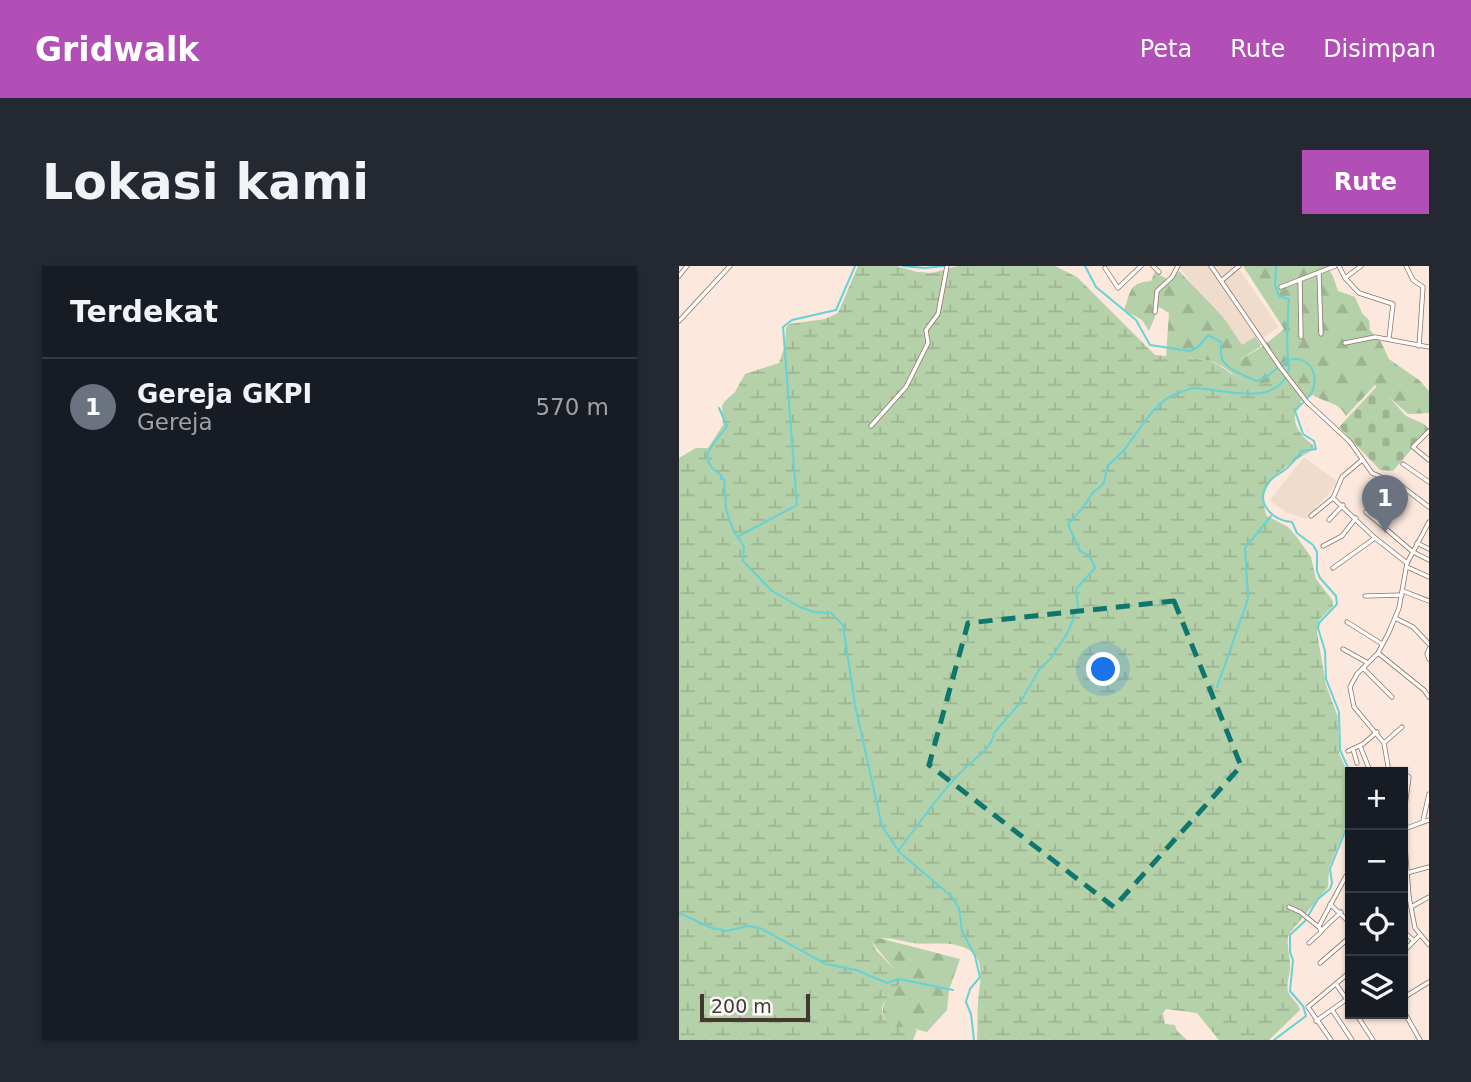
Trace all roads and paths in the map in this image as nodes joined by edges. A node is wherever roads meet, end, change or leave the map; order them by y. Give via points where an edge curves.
1 (687, 266) edge
2 (730, 266) edge
3 (947, 266) edge
4 (1141, 266) edge
5 (1153, 266) edge
6 (1178, 266) edge
7 (1211, 266) edge
8 (1239, 266) edge
9 (1337, 266) edge
10 (1361, 266) edge
11 (1406, 266) edge
12 (1105, 268) dead end
13 (1159, 272) dead end
14 (1319, 273) junction
15 (679, 276) edge
16 (1345, 278) junction
17 (1221, 281) junction
18 (1300, 281) junction
19 (1281, 287) dead end
20 (1154, 312) dead end
21 (679, 321) edge
22 (1321, 334) dead end
23 (1301, 337) dead end
24 (1389, 339) junction
25 (1345, 342) dead end
26 (1419, 346) junction
27 (1429, 347) edge
28 (871, 426) dead end
29 (1429, 431) edge
30 (1362, 460) junction
31 (1429, 460) edge
32 (1403, 464) dead end
33 (1429, 482) edge
34 (1333, 498) junction
35 (1343, 505) junction
36 (1429, 507) edge
37 (1366, 512) dead end
38 (1311, 516) dead end
39 (1356, 518) junction
40 (1329, 520) dead end
41 (1429, 522) edge
42 (1375, 538) junction
43 (1417, 543) junction
44 (1323, 546) dead end
45 (1429, 549) edge
46 (1413, 552) junction
47 (1429, 560) edge
48 (1407, 565) junction
49 (1333, 568) dead end
50 (1429, 577) edge
51 (1402, 593) junction
52 (1365, 596) dead end
53 (1429, 601) edge
54 (1395, 618) junction
55 (1347, 622) dead end
56 (1429, 644) edge
57 (1383, 645) junction
58 (1343, 649) dead end
59 (1429, 649) edge
60 (1378, 653) junction
61 (1429, 659) edge
62 (1369, 663) junction
63 (1363, 668) junction
64 (1427, 688) edge
65 (1392, 696) dead end
66 (1429, 697) edge
67 (1402, 727) dead end
68 (1377, 732) junction
69 (1384, 743) junction
70 (1360, 746) junction
71 (1357, 763) dead end
72 (1368, 767) edge
73 (1388, 767) edge
74 (1429, 795) edge
75 (1429, 820) edge
76 (1423, 821) junction
77 (1408, 827) edge
78 (1429, 867) edge
79 (1408, 872) edge
80 (1345, 877) edge
81 (1408, 889) edge
82 (1409, 897) joint
83 (1429, 897) edge
84 (1330, 904) junction
85 (1289, 907) dead end
86 (1411, 907) junction
87 (1341, 912) junction
88 (1345, 916) edge
89 (1318, 926) junction
90 (1321, 931) junction
91 (1408, 936) edge
92 (1419, 936) junction
93 (1345, 941) edge
94 (1414, 942) junction
95 (1309, 943) dead end
96 (1429, 945) edge
97 (1408, 947) edge
98 (1320, 963) dead end
99 (1345, 976) edge
100 (1429, 982) edge
101 (1336, 984) junction
102 (1408, 995) edge
103 (1345, 996) edge
104 (1345, 1000) edge
105 (1332, 1010) junction
106 (1359, 1019) edge
107 (1408, 1019) edge
108 (1316, 1021) junction
109 (1331, 1040) edge
110 (1352, 1040) edge
111 (1373, 1040) edge
112 (1420, 1040) edge

1 - 15 street
2 - 21 street
3 - 28 street via 937,317 926,330 927,345 902,393
4 - 12 street via 1118,288
5 - 13 street
6 - 20 street via 1157,291
7 - 17 street
8 - 17 street
9 - 14 street
9 - 16 street
10 - 16 street
11 - 26 street via 1423,288
14 - 18 street
14 - 22 street
16 - 24 street via 1359,293 1392,303
17 - 30 street via 1287,377
18 - 19 street
18 - 23 street
24 - 25 street
24 - 26 street
26 - 27 street
29 - 31 street via 1413,447
30 - 34 street via 1342,477
30 - 36 street via 1374,475 1400,485
32 - 33 street
34 - 35 street
34 - 38 street
35 - 39 street
35 - 40 street
37 - 46 street
39 - 42 street
39 - 44 street via 1342,536
41 - 43 street
42 - 48 street
42 - 49 street
43 - 45 street
43 - 46 street
46 - 47 street
46 - 48 street
48 - 50 street
48 - 51 street
51 - 52 street
51 - 53 street
51 - 54 street
54 - 56 street via 1413,627
54 - 57 street
55 - 57 street
57 - 60 street
58 - 62 street
59 - 61 street
60 - 62 street
60 - 64 street
62 - 63 street
63 - 65 street
63 - 68 street via 1352,682 1351,699
64 - 66 street
67 - 69 street
68 - 69 street
68 - 70 street
69 - 73 street
70 - 71 street via 1351,750
70 - 72 street
74 - 76 street
75 - 76 street
76 - 77 street
78 - 79 street
80 - 84 street
81 - 82 street
82 - 86 street
83 - 86 street
84 - 87 street
84 - 89 street
85 - 89 street
86 - 92 street
87 - 88 street
87 - 90 street
89 - 90 street
90 - 95 street
91 - 94 street
92 - 94 street
92 - 96 street
93 - 98 street
94 - 97 street
99 - 101 street
100 - 102 street
101 - 103 street
101 - 108 street via 1308,1005
104 - 105 street
105 - 108 street
105 - 110 street
106 - 111 street
107 - 112 street
108 - 109 street

